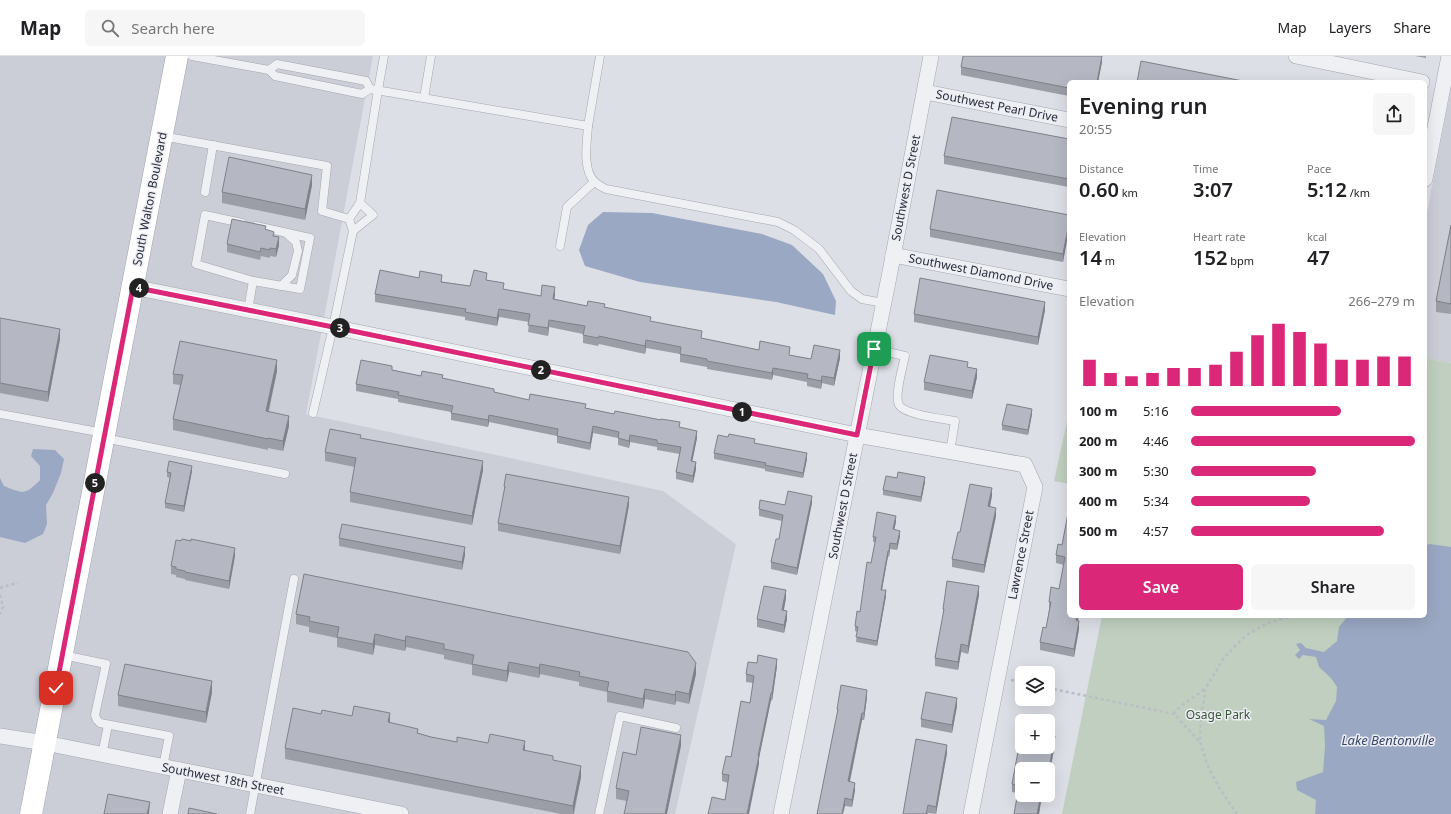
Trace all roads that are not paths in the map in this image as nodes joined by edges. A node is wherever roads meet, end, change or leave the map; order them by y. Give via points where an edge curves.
1 (177, 56) edge
2 (192, 56) edge
3 (384, 56) edge
4 (431, 56) edge
5 (600, 56) edge
6 (931, 56) edge
7 (1296, 56) edge
8 (1449, 56) edge
9 (269, 70) junction
10 (1412, 80) edge
11 (1427, 83) edge
12 (1442, 86) junction
13 (374, 89) junction
14 (925, 92) junction
15 (424, 98) junction
16 (1067, 120) edge
17 (588, 126) junction
18 (162, 136) junction
19 (213, 145) junction
20 (1427, 168) edge
21 (594, 182) junction
22 (205, 192) dead end
23 (360, 203) junction
24 (348, 219) junction
25 (354, 231) junction
26 (285, 232) junction
27 (560, 246) dead end
28 (893, 255) junction
29 (253, 281) junction
30 (281, 286) junction
31 (133, 287) junction
32 (1067, 289) edge
33 (883, 303) junction
34 (248, 310) junction
35 (333, 327) junction
36 (874, 349) junction
37 (313, 413) dead end
38 (0, 414) edge
39 (104, 435) junction
40 (857, 435) junction
41 (950, 452) junction
42 (285, 474) dead end
43 (294, 579) dead end
44 (62, 655) junction
45 (108, 725) junction
46 (676, 728) dead end
47 (0, 736) edge
48 (45, 743) junction
49 (102, 755) junction
50 (164, 767) junction
51 (179, 770) junction
52 (254, 785) junction
53 (31, 814) edge
54 (170, 814) edge
55 (250, 814) edge
56 (401, 814) edge
57 (599, 814) edge
58 (781, 814) edge
59 (971, 814) edge

1 - 18 main road, South Walton Boulevard
2 - 9 lane
3 - 13 lane
4 - 15 lane
5 - 17 lane
6 - 14 street, Southwest D Street
7 - 10 street
8 - 12 street
9 - 13 lane via 275,76 362,94
9 - 13 lane via 277,64 366,81
11 - 12 street
12 - 20 street
13 - 15 lane
13 - 23 lane
14 - 16 street, Southwest Pearl Drive
14 - 28 street, Southwest D Street
15 - 17 lane
17 - 21 lane via 588,172
18 - 19 lane
18 - 31 main road, South Walton Boulevard
19 - 22 lane
19 - 24 lane via 327,166 322,211
21 - 27 lane via 567,206
21 - 33 lane via 606,189 778,222 794,230 819,249 851,291 862,299
23 - 24 lane
23 - 25 lane via 372,215
24 - 25 lane
25 - 35 lane
26 - 29 lane via 205,215 196,264
26 - 30 lane via 296,242 298,251 292,275
26 - 30 lane via 310,238 300,289
28 - 32 street, Southwest Diamond Drive
28 - 33 street, Southwest D Street
29 - 30 lane
29 - 34 lane
31 - 34 street, Lawrence Street
31 - 39 main road, South Walton Boulevard
33 - 36 street, Southwest D Street
34 - 35 street, Lawrence Street
35 - 37 lane
35 - 40 street, Lawrence Street
36 - 40 street, Southwest D Street
36 - 41 lane via 905,356 899,405 914,413 955,421
38 - 39 lane
39 - 42 lane
39 - 44 main road, South Walton Boulevard
40 - 41 street, Lawrence Street
40 - 58 street, Southwest D Street
41 - 59 street, Lawrence Street via 1024,465 1035,487
43 - 52 lane
44 - 45 lane via 106,664 95,715 100,723
44 - 48 main road, South Walton Boulevard
45 - 49 lane
45 - 50 lane via 169,736
46 - 57 lane via 620,716
47 - 48 street, Southwest 18th Street
48 - 49 street, Southwest 18th Street
48 - 53 main road, South Walton Boulevard
49 - 50 street, Southwest 18th Street
50 - 51 street, Southwest 18th Street
51 - 52 street, Southwest 18th Street
51 - 54 street
52 - 55 lane
52 - 56 street, Southwest 18th Street

